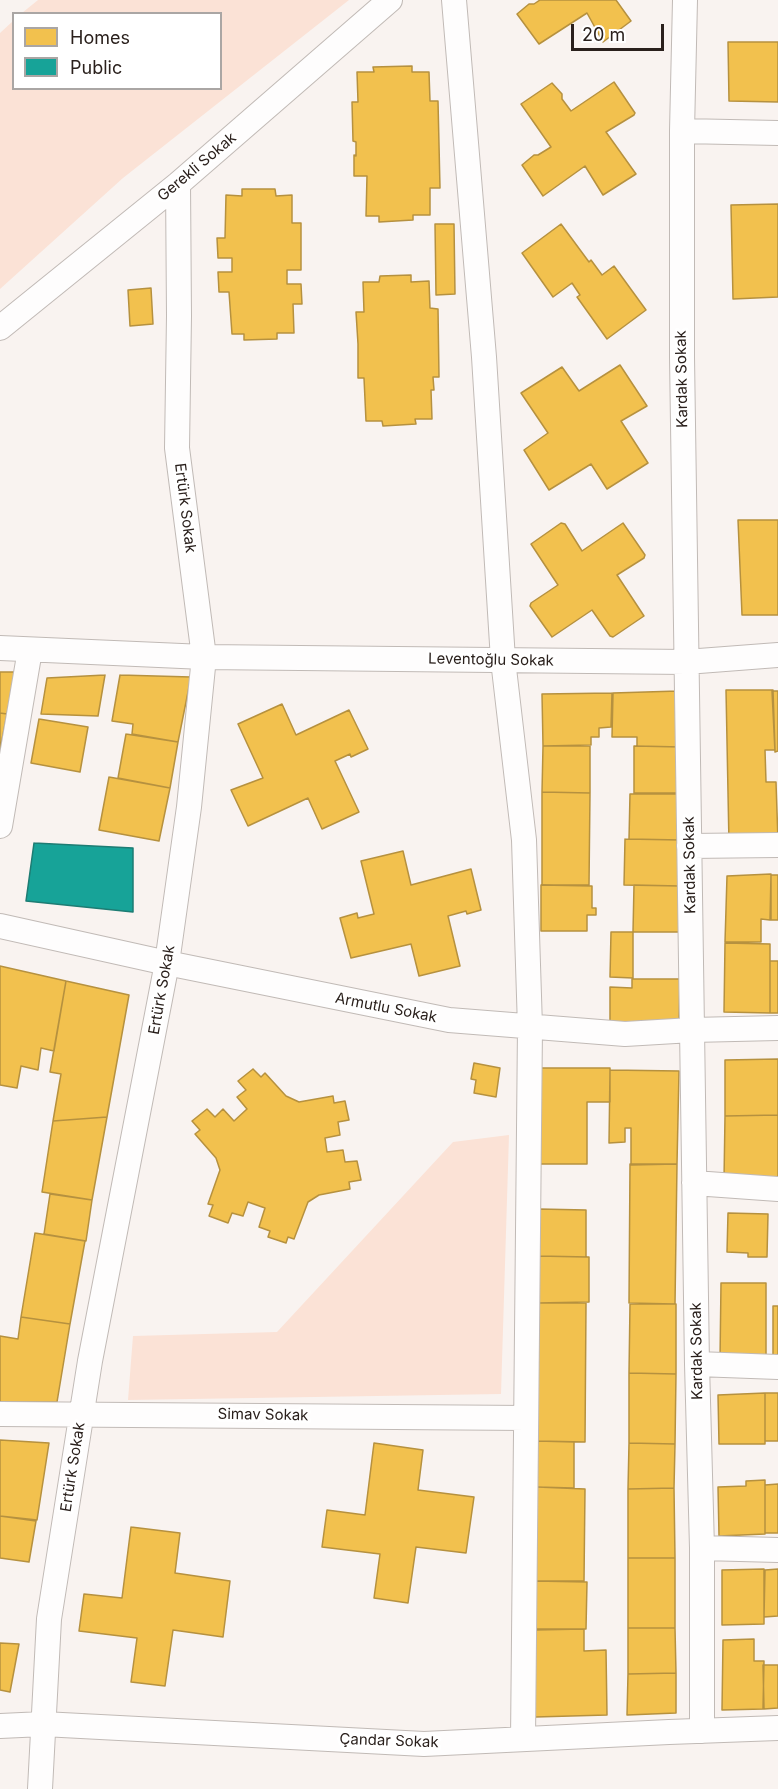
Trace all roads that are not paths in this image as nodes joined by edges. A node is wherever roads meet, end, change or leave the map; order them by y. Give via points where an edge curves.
1 (390, 0) edge
2 (454, 0) edge
3 (685, 0) edge
4 (682, 131) junction
5 (778, 133) edge
6 (178, 184) junction
7 (0, 328) edge
8 (0, 648) edge
9 (30, 650) junction
10 (778, 655) edge
11 (204, 657) junction
12 (503, 660) junction
13 (686, 662) junction
14 (0, 826) edge
15 (778, 844) edge
16 (689, 846) junction
17 (0, 926) edge
18 (167, 963) junction
19 (530, 1027) junction
20 (778, 1028) edge
21 (692, 1030) junction
22 (694, 1183) junction
23 (778, 1189) edge
24 (697, 1364) junction
25 (778, 1367) edge
26 (0, 1414) edge
27 (82, 1414) junction
28 (526, 1418) junction
29 (702, 1548) junction
30 (778, 1550) edge
31 (43, 1724) junction
32 (0, 1726) edge
33 (778, 1728) edge
34 (702, 1731) junction
35 (523, 1739) junction
36 (40, 1789) edge

1 - 6 street, Gerekli Sokak
2 - 12 street via 484,357
3 - 4 street, Kardak Sokak
4 - 5 street
4 - 13 street, Kardak Sokak
6 - 7 street, Gerekli Sokak
6 - 11 street, Ertürk Sokak via 177,448
8 - 9 street
9 - 11 street, Leventoğlu Sokak
9 - 14 street
10 - 13 street, Leventoğlu Sokak
11 - 12 street, Leventoğlu Sokak
11 - 18 street, Ertürk Sokak via 189,807
12 - 13 street, Leventoğlu Sokak
12 - 19 street via 524,840
13 - 16 street, Kardak Sokak
15 - 16 street
16 - 21 street, Kardak Sokak
17 - 18 street, Armutlu Sokak
18 - 19 street, Armutlu Sokak via 449,1020
18 - 27 street, Ertürk Sokak
19 - 21 street, Armutlu Sokak via 625,1034
19 - 28 street
20 - 21 street, Armutlu Sokak
21 - 22 street, Kardak Sokak
22 - 23 street
22 - 24 street, Kardak Sokak
24 - 25 street
24 - 29 street, Kardak Sokak
26 - 27 street, Simav Sokak
27 - 28 street, Simav Sokak
27 - 31 street, Ertürk Sokak via 50,1619
28 - 35 street
29 - 30 street
29 - 34 street, Kardak Sokak
31 - 32 street, Çandar Sokak
31 - 35 street, Çandar Sokak via 423,1744
31 - 36 street, Ertürk Sokak
33 - 34 street, Çandar Sokak
34 - 35 street, Çandar Sokak

